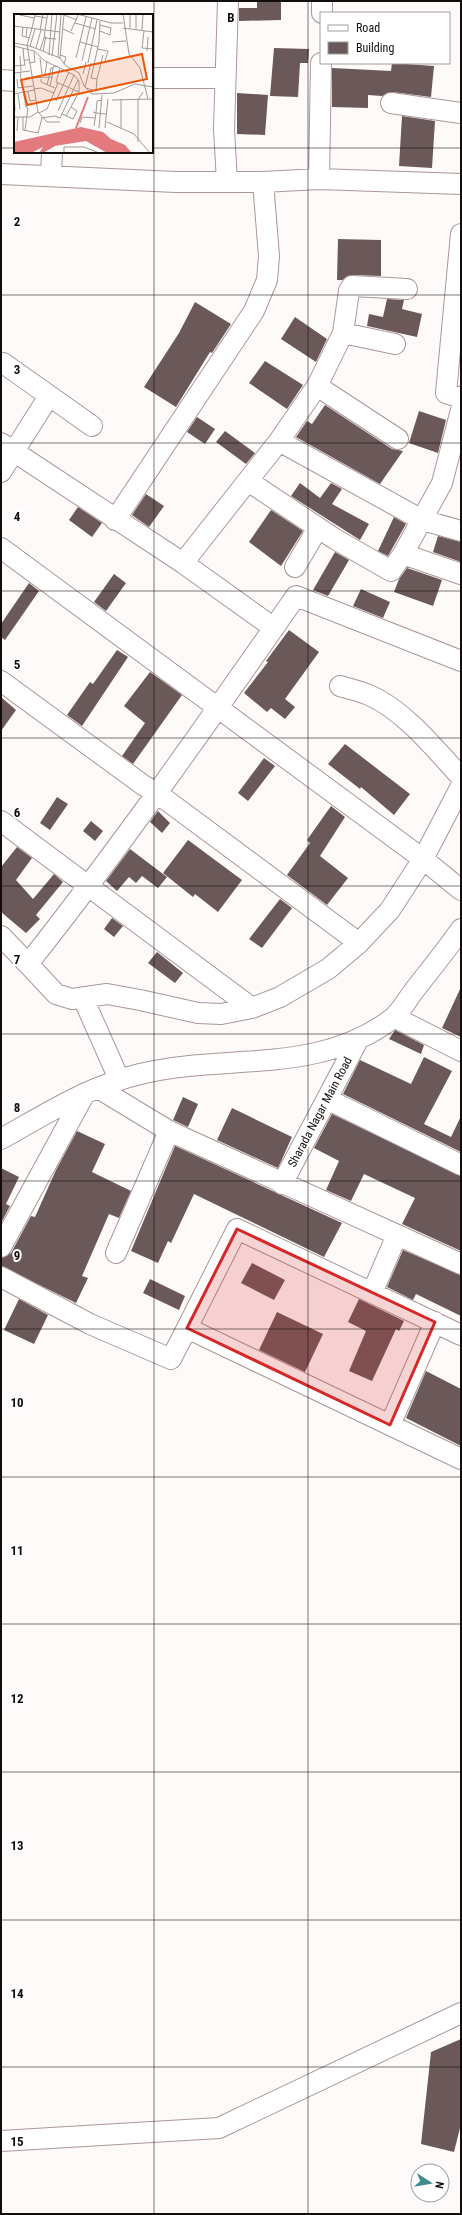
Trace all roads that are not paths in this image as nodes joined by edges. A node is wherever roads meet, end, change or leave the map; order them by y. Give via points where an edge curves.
1 (228, 1) edge
2 (322, 1) edge
3 (322, 12) edge
4 (321, 64) edge
5 (153, 78) edge
6 (226, 78) junction
7 (1, 80) edge
8 (14, 81) edge
9 (391, 104) dead end
10 (461, 113) edge
11 (52, 153) edge
12 (1, 174) edge
13 (51, 176) junction
14 (319, 179) junction
15 (227, 182) junction
16 (263, 182) junction
17 (461, 184) edge
18 (461, 234) edge
19 (407, 289) dead end
20 (458, 307) edge
21 (343, 332) junction
22 (395, 344) dead end
23 (3, 363) dead end
24 (317, 386) junction
25 (49, 396) junction
26 (461, 398) edge
27 (461, 410) edge
28 (92, 426) dead end
29 (398, 438) dead end
30 (279, 441) junction
31 (457, 443) edge
32 (7, 448) edge
33 (1, 472) edge
34 (248, 481) junction
35 (115, 520) junction
36 (422, 520) junction
37 (318, 528) junction
38 (461, 531) edge
39 (1, 548) edge
40 (403, 554) junction
41 (183, 564) junction
42 (295, 567) dead end
43 (461, 574) edge
44 (274, 628) junction
45 (461, 661) edge
46 (1, 681) edge
47 (340, 686) dead end
48 (218, 708) junction
49 (461, 777) edge
50 (461, 786) edge
51 (158, 794) junction
52 (1, 821) edge
53 (429, 863) junction
54 (89, 887) junction
55 (458, 887) edge
56 (1, 936) edge
57 (458, 939) edge
58 (359, 944) junction
59 (28, 964) junction
60 (85, 1003) junction
61 (252, 1008) junction
62 (394, 1017) junction
63 (358, 1040) junction
64 (461, 1051) edge
65 (119, 1080) junction
66 (92, 1090) junction
67 (327, 1099) junction
68 (169, 1131) junction
69 (1, 1139) edge
70 (461, 1165) edge
71 (282, 1184) junction
72 (396, 1235) junction
73 (1, 1247) edge
74 (116, 1253) dead end
75 (461, 1264) edge
76 (1, 1277) edge
77 (372, 1292) junction
78 (435, 1322) junction
79 (187, 1328) junction
80 (461, 1335) edge
81 (390, 1425) junction
82 (461, 1459) edge
83 (461, 2013) edge
84 (1, 2141) edge

1 - 6 street
2 - 3 street
4 - 14 street
5 - 6 street
6 - 15 street via 224,129
7 - 8 street
9 - 10 street
11 - 13 street
12 - 13 street
13 - 15 street
14 - 16 street
14 - 17 street
15 - 16 street
16 - 35 street via 270,256 267,280 254,311
18 - 20 street via 454,295
19 - 21 street via 352,286
20 - 26 street via 446,393
21 - 22 street
21 - 24 street
23 - 25 street
24 - 29 street
24 - 30 street
25 - 28 street
25 - 32 street
27 - 31 street
30 - 34 street
30 - 36 street
31 - 36 street via 442,483
32 - 33 street
32 - 35 street
34 - 37 street
34 - 41 street
35 - 41 street
36 - 38 street
36 - 40 street
37 - 40 street via 391,570
37 - 42 street
39 - 48 street
40 - 43 street
41 - 44 street
44 - 45 street via 296,596
44 - 48 street
46 - 51 street
47 - 49 street via 370,695 394,711 425,738
48 - 51 street
48 - 53 street
50 - 53 street
51 - 54 street
51 - 58 street
52 - 54 street
53 - 55 street
53 - 58 street
54 - 59 street
54 - 61 street
56 - 59 street
57 - 62 street
58 - 61 street via 328,969 280,997
59 - 60 street via 56,994
60 - 61 street via 106,994 198,1013 221,1014
60 - 65 street
62 - 63 street
62 - 64 street
63 - 65 street via 323,1053 293,1058 198,1065 141,1073
63 - 67 street, Sharada Nagar Main Road
65 - 66 street
66 - 68 street
66 - 69 street
66 - 73 street
67 - 70 street
67 - 71 street, Sharada Nagar Main Road
68 - 71 street
68 - 74 street
71 - 72 street
72 - 75 street
72 - 77 street
76 - 79 street via 90,1324 171,1359
77 - 78 street
77 - 79 street via 237,1229
78 - 80 street
78 - 81 street
79 - 81 street
81 - 82 street
83 - 84 street via 219,2128

